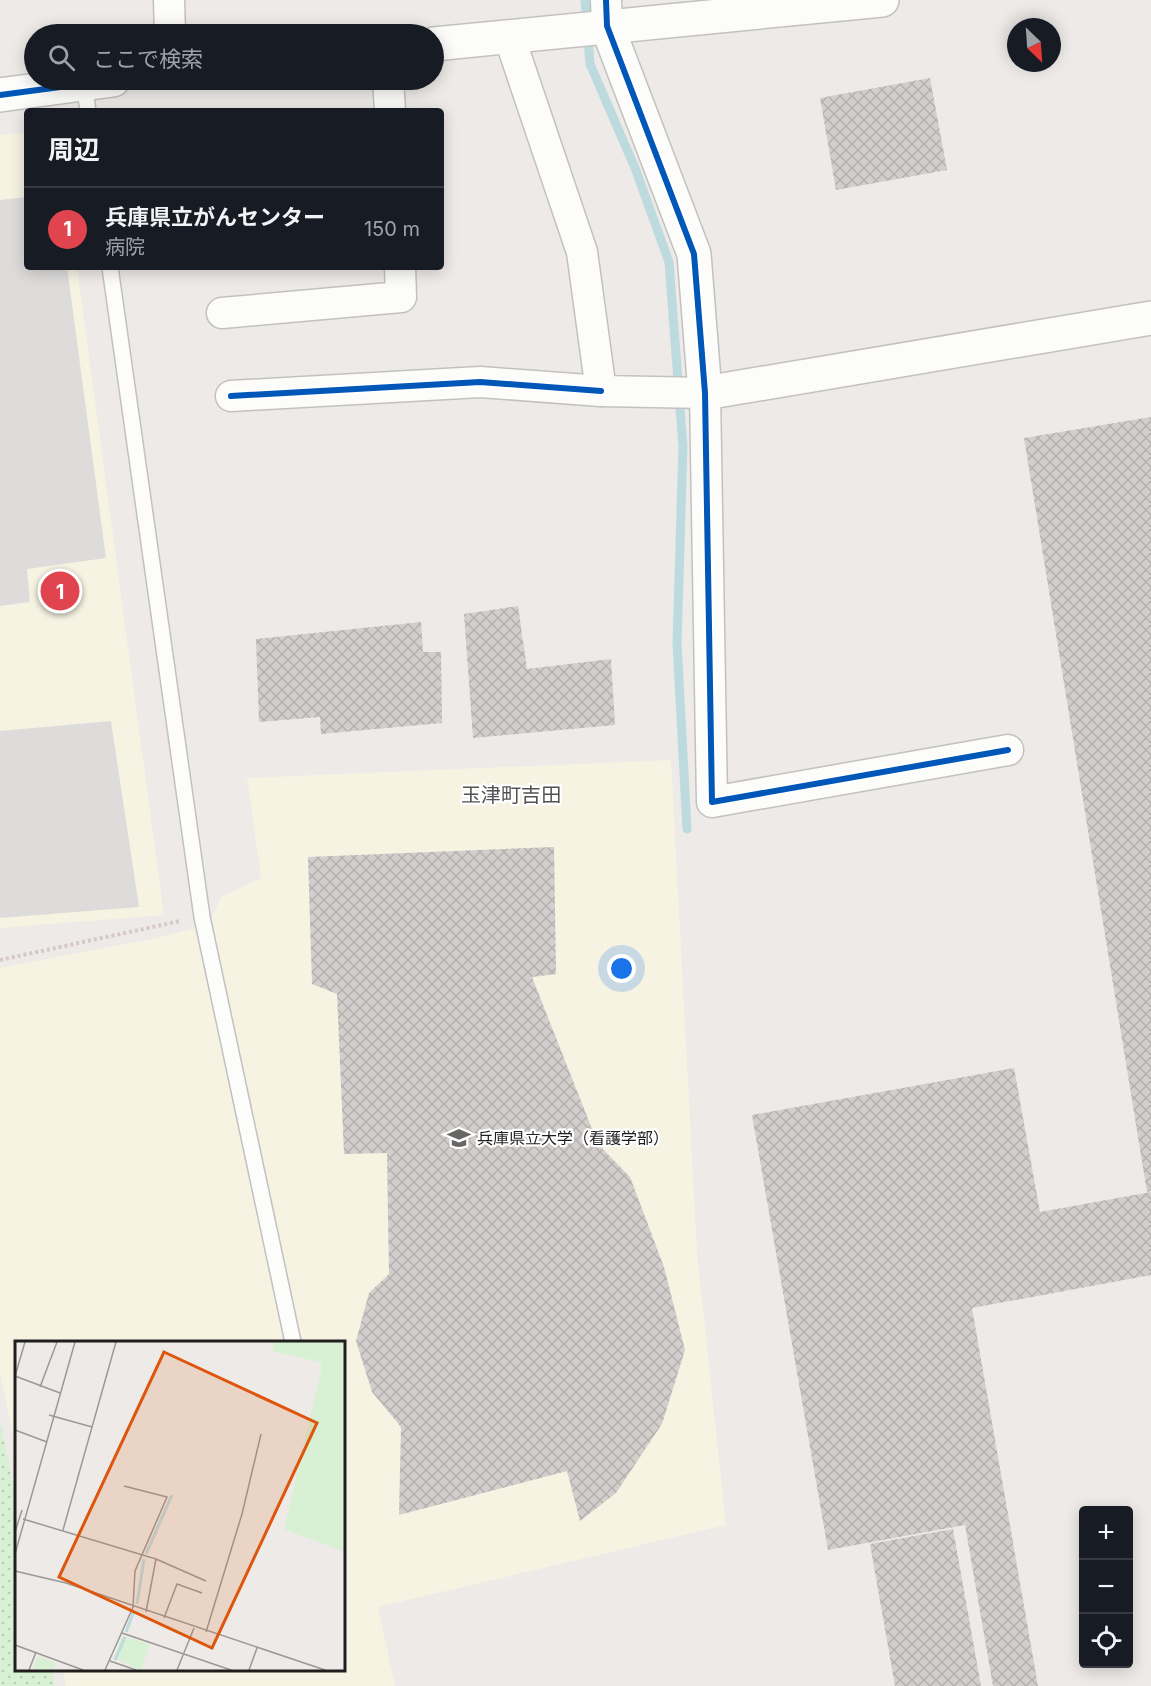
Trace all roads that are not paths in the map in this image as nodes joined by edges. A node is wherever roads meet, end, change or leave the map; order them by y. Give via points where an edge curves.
1 (169, 0) edge
2 (882, 0) edge
3 (606, 13) edge
4 (170, 24) edge
5 (509, 36) junction
6 (444, 43) edge
7 (389, 90) edge
8 (95, 91) edge
9 (0, 94) edge
10 (390, 108) edge
11 (110, 270) edge
12 (400, 270) edge
13 (222, 313) dead end
14 (1151, 318) edge
15 (601, 391) junction
16 (705, 393) junction
17 (231, 396) dead end
18 (1008, 750) dead end
19 (293, 1341) edge

1 - 4 street
2 - 3 street
3 - 5 street
3 - 16 street via 694,254
5 - 6 street
5 - 15 street via 582,252
7 - 10 street
8 - 9 street
11 - 19 lane via 202,917
12 - 13 street via 401,297
14 - 16 street
15 - 16 street
15 - 17 street via 480,382
16 - 18 street via 712,802

